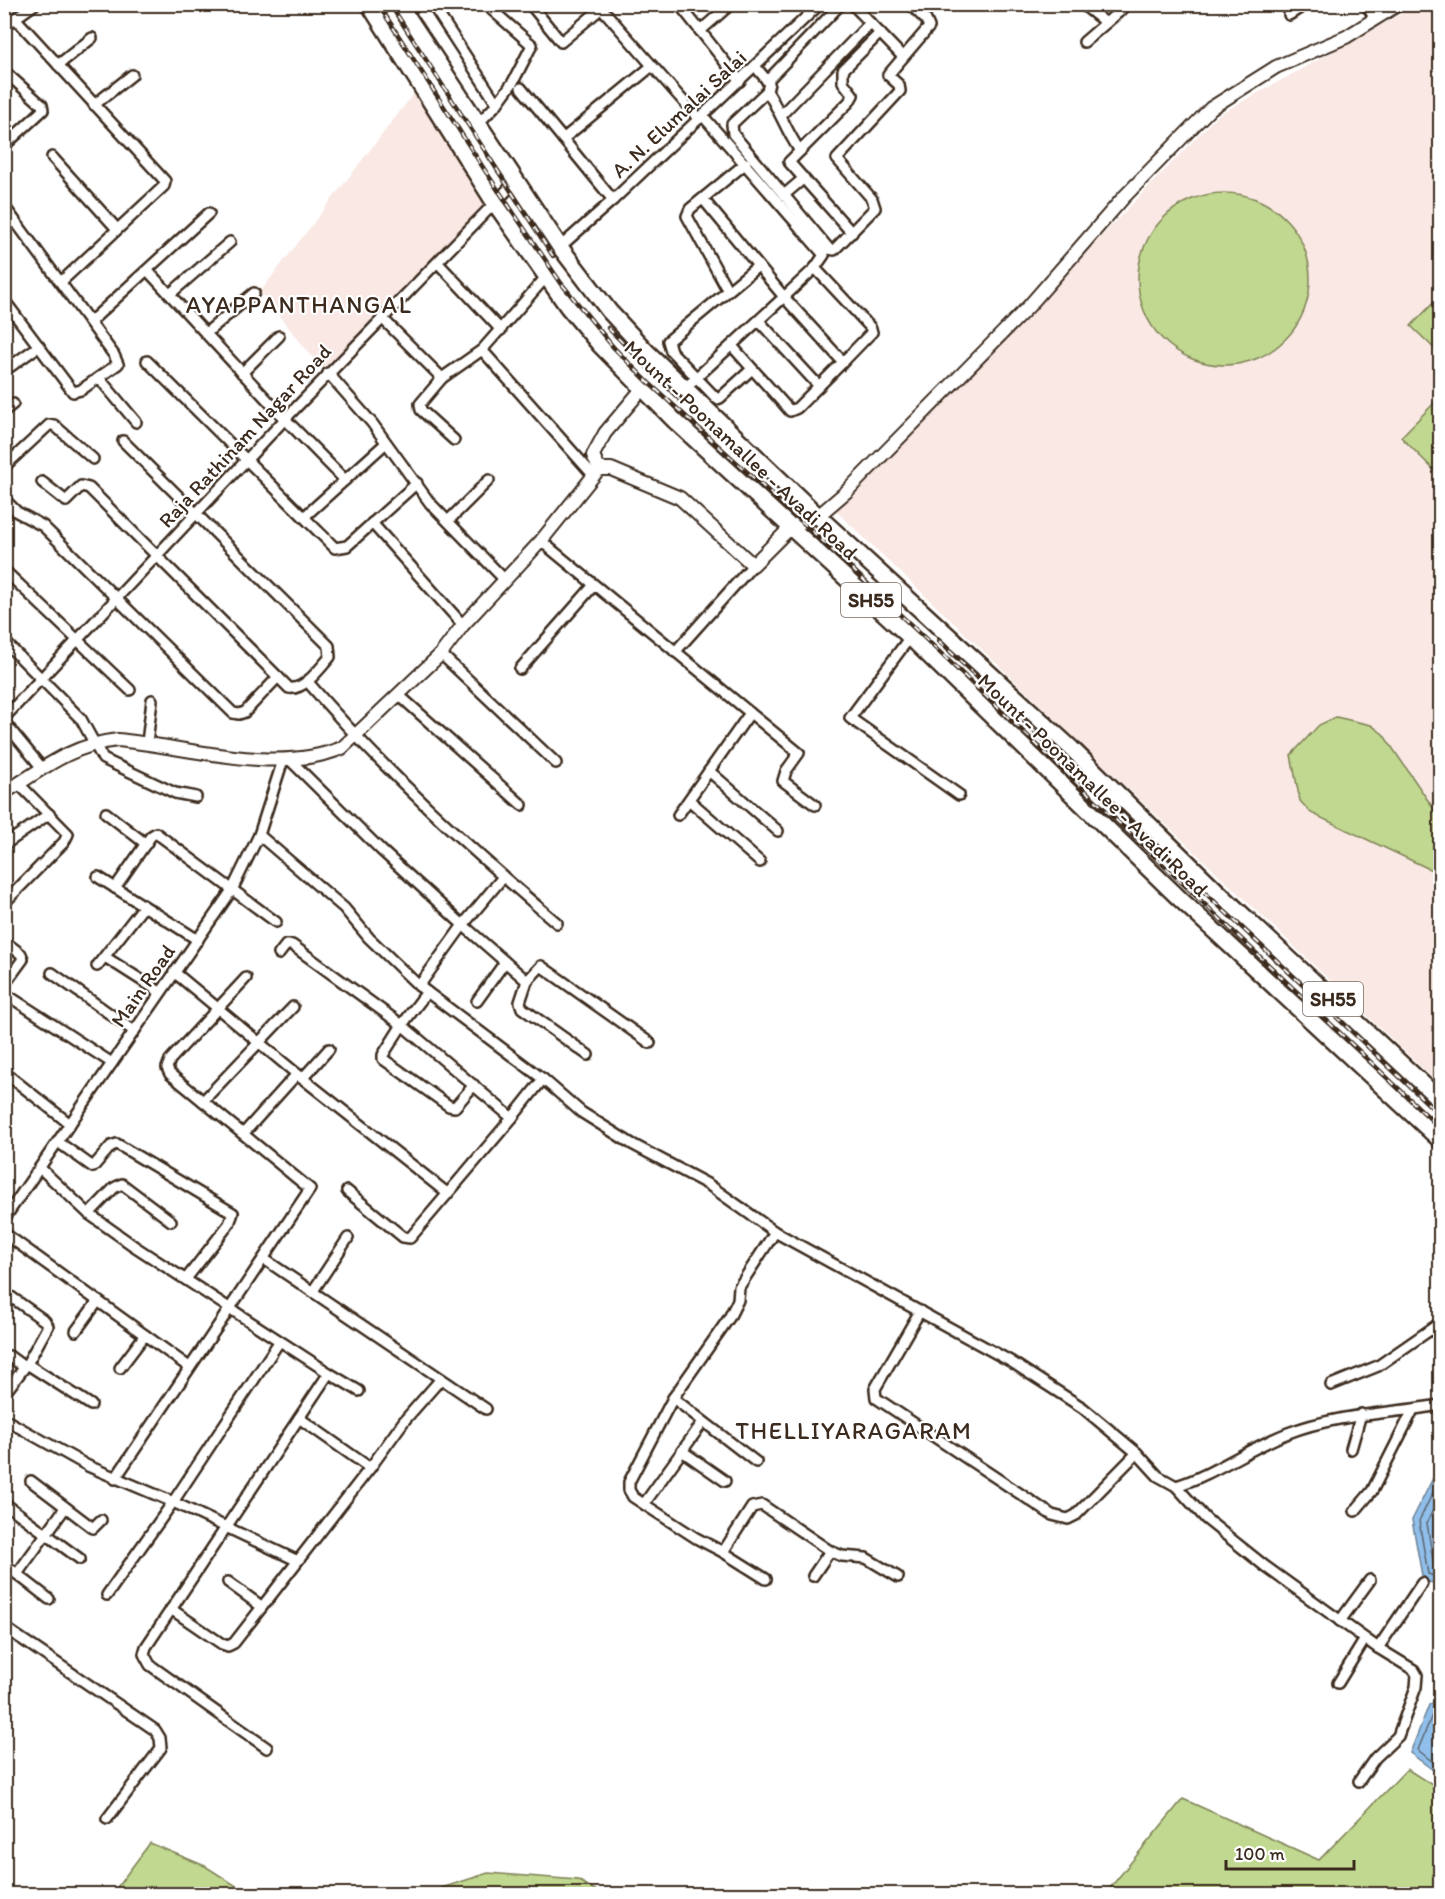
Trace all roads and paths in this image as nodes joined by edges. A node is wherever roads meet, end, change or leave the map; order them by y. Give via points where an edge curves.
1 (35, 4) edge
2 (369, 4) edge
3 (399, 4) edge
4 (432, 4) edge
5 (530, 4) edge
6 (679, 4) edge
7 (731, 4) edge
8 (820, 4) edge
9 (841, 4) edge
10 (852, 4) edge
11 (910, 4) edge
12 (1082, 4) edge
13 (1128, 4) edge
14 (1306, 4) edge
15 (1366, 4) edge
16 (1399, 4) edge
17 (602, 6) edge
18 (492, 10) dead end
19 (1289, 15) dead end
20 (16, 19) junction
21 (1375, 19) junction
22 (1106, 22) junction
23 (870, 23) junction
24 (4, 26) edge
25 (700, 31) junction
26 (880, 33) junction
27 (92, 38) dead end
28 (1083, 42) dead end
29 (903, 57) junction
30 (58, 65) junction
31 (652, 66) junction
32 (755, 66) junction
33 (4, 71) edge
34 (132, 75) dead end
35 (740, 81) junction
36 (767, 86) junction
37 (521, 88) dead end
38 (497, 104) junction
39 (94, 105) junction
40 (782, 114) junction
41 (701, 117) junction
42 (477, 125) junction
43 (562, 139) junction
44 (4, 146) edge
45 (800, 152) junction
46 (52, 158) dead end
47 (746, 163) junction
48 (804, 178) junction
49 (515, 182) junction
50 (784, 195) junction
51 (703, 199) junction
52 (614, 200) junction
53 (494, 201) junction
54 (4, 206) edge
55 (209, 213) dead end
56 (117, 229) junction
57 (852, 233) junction
58 (230, 242) dead end
59 (560, 246) junction
60 (438, 263) junction
61 (758, 266) junction
62 (815, 267) junction
63 (148, 270) junction
64 (546, 277) junction
65 (61, 282) junction
66 (728, 291) junction
67 (254, 293) dead end
68 (170, 294) junction
69 (784, 297) junction
70 (4, 300) edge
71 (382, 318) junction
72 (759, 321) junction
73 (90, 322) junction
74 (501, 330) junction
75 (206, 333) junction
76 (279, 336) dead end
77 (39, 346) junction
78 (732, 346) junction
79 (483, 350) junction
80 (147, 361) dead end
81 (843, 362) junction
82 (752, 369) junction
83 (4, 371) edge
84 (242, 373) junction
85 (328, 373) junction
86 (99, 378) junction
87 (442, 378) junction
88 (697, 378) junction
89 (818, 385) junction
90 (642, 389) junction
91 (684, 389) junction
92 (13, 404) dead end
93 (4, 411) edge
94 (285, 419) junction
95 (136, 422) dead end
96 (454, 440) dead end
97 (123, 441) dead end
98 (386, 443) junction
99 (93, 459) dead end
100 (248, 459) junction
101 (4, 467) edge
102 (596, 472) junction
103 (345, 480) junction
104 (489, 480) dead end
105 (42, 482) dead end
106 (417, 483) junction
107 (4, 500) edge
108 (196, 513) junction
109 (818, 516) junction
110 (304, 517) junction
111 (448, 521) junction
112 (372, 523) junction
113 (792, 526) junction
114 (541, 541) junction
115 (158, 556) junction
116 (753, 565) junction
117 (4, 570) edge
118 (504, 579) junction
119 (594, 585) junction
120 (117, 597) junction
121 (463, 625) junction
122 (910, 637) junction
123 (78, 640) junction
124 (4, 641) edge
125 (675, 652) junction
126 (441, 654) junction
127 (520, 669) dead end
128 (278, 677) junction
129 (42, 679) junction
130 (308, 681) junction
131 (130, 690) dead end
132 (400, 696) junction
133 (152, 700) dead end
134 (750, 713) junction
135 (4, 720) edge
136 (354, 736) junction
137 (92, 743) junction
138 (147, 743) junction
139 (286, 760) junction
140 (556, 763) dead end
141 (42, 768) junction
142 (709, 771) junction
143 (20, 784) junction
144 (4, 793) edge
145 (959, 795) dead end
146 (196, 797) dead end
147 (689, 800) junction
148 (522, 805) dead end
149 (815, 805) dead end
150 (106, 813) dead end
151 (49, 814) junction
152 (678, 815) dead end
153 (778, 831) dead end
154 (259, 835) junction
155 (146, 844) junction
156 (4, 845) edge
157 (760, 862) dead end
158 (99, 877) dead end
159 (503, 877) junction
160 (115, 888) junction
161 (232, 890) junction
162 (4, 903) edge
163 (144, 906) junction
164 (276, 922) dead end
165 (557, 923) dead end
166 (463, 925) junction
167 (198, 940) junction
168 (4, 941) edge
169 (279, 954) dead end
170 (105, 957) junction
171 (505, 962) junction
172 (97, 966) dead end
173 (174, 972) junction
174 (52, 974) dead end
175 (246, 978) dead end
176 (528, 981) junction
177 (4, 985) edge
178 (423, 989) junction
179 (160, 992) junction
180 (4, 993) edge
181 (477, 1001) dead end
182 (293, 1007) dead end
183 (217, 1008) junction
184 (402, 1025) junction
185 (134, 1031) junction
186 (650, 1042) dead end
187 (259, 1043) junction
188 (329, 1049) dead end
189 (588, 1055) dead end
190 (112, 1063) junction
191 (4, 1072) edge
192 (299, 1076) junction
193 (543, 1079) junction
194 (474, 1085) junction
195 (1440, 1100) edge
196 (203, 1101) junction
197 (512, 1118) junction
198 (70, 1124) junction
199 (243, 1134) junction
200 (1440, 1140) edge
201 (58, 1142) junction
202 (40, 1168) junction
203 (347, 1191) dead end
204 (447, 1193) junction
205 (89, 1214) junction
206 (4, 1219) edge
207 (171, 1221) dead end
208 (775, 1232) junction
209 (4, 1233) edge
210 (348, 1238) dead end
211 (264, 1259) junction
212 (186, 1279) junction
213 (313, 1291) junction
214 (4, 1292) edge
215 (98, 1301) junction
216 (230, 1310) junction
217 (920, 1311) junction
218 (1440, 1323) edge
219 (76, 1330) dead end
220 (146, 1335) junction
221 (279, 1342) junction
222 (4, 1358) edge
223 (26, 1365) junction
224 (189, 1367) junction
225 (120, 1368) dead end
226 (329, 1373) junction
227 (440, 1380) junction
228 (1331, 1385) dead end
229 (359, 1391) dead end
230 (4, 1394) edge
231 (673, 1398) junction
232 (92, 1405) dead end
233 (1440, 1405) edge
234 (486, 1409) dead end
235 (1413, 1410) junction
236 (1361, 1414) junction
237 (299, 1418) junction
238 (4, 1419) edge
239 (703, 1422) junction
240 (1351, 1449) dead end
241 (682, 1451) junction
242 (1137, 1453) junction
243 (756, 1462) dead end
244 (370, 1468) junction
245 (115, 1479) junction
246 (31, 1481) dead end
247 (725, 1481) dead end
248 (1176, 1486) junction
249 (173, 1502) junction
250 (4, 1503) edge
251 (644, 1504) junction
252 (65, 1508) junction
253 (1355, 1511) dead end
254 (101, 1520) dead end
255 (225, 1526) junction
256 (46, 1534) junction
257 (830, 1551) junction
258 (723, 1552) junction
259 (80, 1559) dead end
260 (296, 1560) junction
261 (4, 1564) edge
262 (17, 1574) junction
263 (813, 1576) dead end
264 (898, 1577) dead end
265 (766, 1579) dead end
266 (1370, 1580) dead end
267 (228, 1582) dead end
268 (1422, 1583) dead end
269 (106, 1595) dead end
270 (49, 1599) dead end
271 (261, 1606) junction
272 (171, 1609) junction
273 (1340, 1621) junction
274 (7, 1632) edge
275 (1364, 1638) junction
276 (1378, 1648) junction
277 (1336, 1682) dead end
278 (267, 1748) dead end
279 (1359, 1781) dead end
280 (107, 1819) dead end

1 - 20 street
2 - 53 main road, Mount - Poonamallee - Avadi Road / SH55
3 - 42 main road, Mount - Poonamallee - Avadi Road / SH55
4 - 38 street
5 - 17 street via 561,42
6 - 25 street
7 - 25 street
8 - 32 street, A. N. Elumalai Salai
9 - 36 street
10 - 23 street
11 - 29 street via 929,27
12 - 22 street
13 - 22 street
14 - 19 street
15 - 21 street
16 - 21 street
17 - 31 street
18 - 38 street via 532,45
20 - 24 street
20 - 30 street
21 - 109 street via 1346,37 1276,67 1211,108 1124,196 1029,306
22 - 28 street
23 - 26 street
23 - 40 street
25 - 35 street
26 - 29 street
26 - 45 street via 843,70 842,78 852,99
27 - 30 street
29 - 57 street via 888,75 899,85 898,94 838,156 838,162 876,205
30 - 39 street
31 - 41 street
31 - 43 street
32 - 35 street, A. N. Elumalai Salai
32 - 36 street
33 - 44 street via 43,110
34 - 39 street
35 - 41 street, A. N. Elumalai Salai
36 - 40 street
36 - 50 street via 732,124 732,131
37 - 43 street
38 - 42 street
39 - 56 street via 165,181
40 - 45 street via 785,129
41 - 47 street
41 - 52 street, A. N. Elumalai Salai
42 - 49 main road, Mount - Poonamallee - Avadi Road / SH55
43 - 52 street
45 - 48 street via 789,162
46 - 56 street
47 - 51 street
47 - 62 street via 824,255
48 - 50 street
48 - 57 street
49 - 53 street, Raja Rathinam Nagar Road
49 - 59 main road, Mount - Poonamallee - Avadi Road / SH55
50 - 57 street via 832,250
51 - 61 street
51 - 66 street via 690,209 689,223
52 - 59 street, A. N. Elumalai Salai
53 - 60 street, Raja Rathinam Nagar Road
53 - 64 main road, Mount - Poonamallee - Avadi Road / SH55
54 - 65 street
55 - 63 street
56 - 65 street
58 - 68 street
59 - 91 main road, Mount - Poonamallee - Avadi Road / SH55 via 609,311
60 - 71 street, Raja Rathinam Nagar Road
60 - 74 street
61 - 66 street
61 - 69 street
62 - 69 street
62 - 81 street via 872,332
63 - 68 street
63 - 73 street
64 - 74 street
64 - 90 main road, Mount - Poonamallee - Avadi Road / SH55 via 600,345
65 - 73 street
66 - 88 street via 668,341 671,351
67 - 75 street
68 - 75 street
69 - 72 street
69 - 81 street
70 - 77 street
71 - 85 street, Raja Rathinam Nagar Road
71 - 87 street
72 - 78 street
72 - 89 street
73 - 86 street via 118,362
74 - 79 street
75 - 84 street
76 - 84 street
77 - 83 street
77 - 86 street via 73,392
78 - 82 street
78 - 88 street
79 - 87 street
79 - 102 street
80 - 100 street
81 - 89 street
82 - 88 street via 720,399
82 - 89 street via 790,411
84 - 94 street
85 - 94 street, Raja Rathinam Nagar Road
85 - 98 street
86 - 95 street
87 - 96 street via 419,407
88 - 91 street
90 - 102 street via 605,433 593,455
90 - 113 main road, Mount - Poonamallee - Avadi Road / SH55
91 - 109 main road, Mount - Poonamallee - Avadi Road / SH55
92 - 93 street
94 - 100 street, Raja Rathinam Nagar Road
94 - 103 street
97 - 108 street
98 - 103 street
98 - 106 street
99 - 101 street via 49,424
100 - 108 street, Raja Rathinam Nagar Road
100 - 110 street
102 - 114 street
102 - 116 street via 611,469 680,498
103 - 110 street
104 - 111 street
105 - 115 street via 66,501 81,486 88,488
106 - 111 street
106 - 112 street
107 - 120 street via 44,526
108 - 115 street, Raja Rathinam Nagar Road
108 - 130 street via 329,646 330,657
109 - 113 street
109 - 195 main road, Mount - Poonamallee - Avadi Road / SH55 via 1071,748
110 - 112 street via 339,549
111 - 118 street
112 - 121 street
113 - 116 street
113 - 122 main road, Mount - Poonamallee - Avadi Road / SH55
114 - 118 street
114 - 119 street
115 - 120 street, Raja Rathinam Nagar Road
115 - 128 street
116 - 125 street
117 - 123 street
118 - 121 street
119 - 125 street
119 - 127 street
120 - 123 street, Raja Rathinam Nagar Road
120 - 128 street via 233,713 245,712
121 - 126 street
122 - 145 street via 850,718
122 - 200 main road, Mount - Poonamallee - Avadi Road / SH55 via 1180,899
123 - 129 street, Raja Rathinam Nagar Road
123 - 131 street
124 - 129 street
125 - 134 street
126 - 132 street
126 - 140 street
128 - 130 street via 292,690
129 - 135 street, Raja Rathinam Nagar Road
129 - 137 street via 81,719
130 - 136 street
132 - 136 street
132 - 148 street
133 - 138 street
134 - 142 street
134 - 149 street via 799,753 783,781
135 - 141 street
136 - 139 street via 342,748 321,756
136 - 159 street
137 - 138 street
137 - 141 street
137 - 146 street via 103,759 175,793
138 - 139 street
139 - 154 street, Main Road
139 - 166 street
141 - 143 street
142 - 147 street
142 - 153 street
143 - 144 street
143 - 151 street
147 - 152 street
147 - 157 street
150 - 155 street
151 - 156 street
151 - 162 street via 66,832 67,839
154 - 161 street, Main Road
154 - 178 street via 344,908 369,938
155 - 160 street
155 - 161 street via 153,834 159,834
158 - 160 street
159 - 165 street
159 - 166 street
160 - 163 street
161 - 164 street
161 - 167 street, Main Road
163 - 167 street
163 - 170 street
166 - 171 street
166 - 178 street
167 - 173 street, Main Road
168 - 177 street via 23,959
169 - 184 street via 286,945 292,945
170 - 172 street
170 - 179 street
171 - 176 street
171 - 181 street
173 - 179 street, Main Road
173 - 183 street
174 - 185 street
175 - 183 street
176 - 186 street via 541,966
176 - 189 street via 520,1002 522,1008
178 - 184 street
178 - 193 street
179 - 185 street, Main Road
180 - 190 street
182 - 187 street
183 - 187 street
183 - 196 street via 167,1064 170,1074
184 - 194 street
184 - 194 street via 383,1055 386,1062 452,1107
185 - 190 street, Main Road
187 - 192 street
187 - 196 street
188 - 192 street
190 - 198 street, Main Road
191 - 198 street
192 - 199 street
192 - 204 street
193 - 197 street
193 - 208 street via 597,1124 709,1185
194 - 197 street
196 - 199 street
197 - 204 street
198 - 201 street, Main Road
199 - 211 street via 310,1189
201 - 202 street, Main Road
201 - 212 street via 93,1167 117,1144 233,1213
202 - 205 street
202 - 206 street, Main Road
203 - 204 street via 407,1238
205 - 207 street via 114,1188 122,1185
205 - 212 street
208 - 217 street
208 - 231 street via 740,1287 729,1318
209 - 215 street
210 - 213 street
211 - 213 street
211 - 216 street
212 - 216 street
213 - 227 street
214 - 223 street via 48,1326
215 - 219 street
215 - 220 street
216 - 221 street
216 - 224 street
217 - 242 street via 1010,1361 1083,1408
217 - 242 street via 875,1389 876,1398 1052,1515 1068,1519 1076,1515
218 - 228 street via 1378,1366
220 - 224 street
220 - 225 street
221 - 226 street
221 - 249 street
222 - 223 street via 9,1356
223 - 230 street
223 - 232 street
224 - 245 street
226 - 229 street
226 - 237 street
227 - 234 street
227 - 244 street
231 - 239 street
231 - 251 street via 629,1482 630,1493
233 - 235 street
235 - 236 street
235 - 253 street via 1372,1491
236 - 240 street
236 - 248 street via 1319,1422 1286,1434
237 - 244 street
237 - 255 street
238 - 245 street
239 - 241 street
239 - 243 street
241 - 247 street
241 - 251 street
242 - 248 street via 1158,1476
244 - 260 street
245 - 249 street
246 - 252 street
248 - 273 street via 1206,1519
249 - 255 street
249 - 269 street
250 - 256 street
251 - 258 street
252 - 254 street via 93,1528
252 - 256 street
255 - 260 street
255 - 272 street
256 - 259 street
256 - 262 street
257 - 258 street via 756,1504
257 - 263 street
257 - 264 street via 866,1558
258 - 265 street
260 - 271 street
261 - 262 street
262 - 270 street
266 - 273 street
267 - 271 street
268 - 276 street
271 - 272 street via 228,1646
272 - 278 street via 146,1647 144,1654 150,1665
273 - 275 street
274 - 280 street via 155,1730 160,1738 160,1748
275 - 276 street
275 - 277 street
276 - 279 street via 1414,1670 1417,1681 1398,1736

